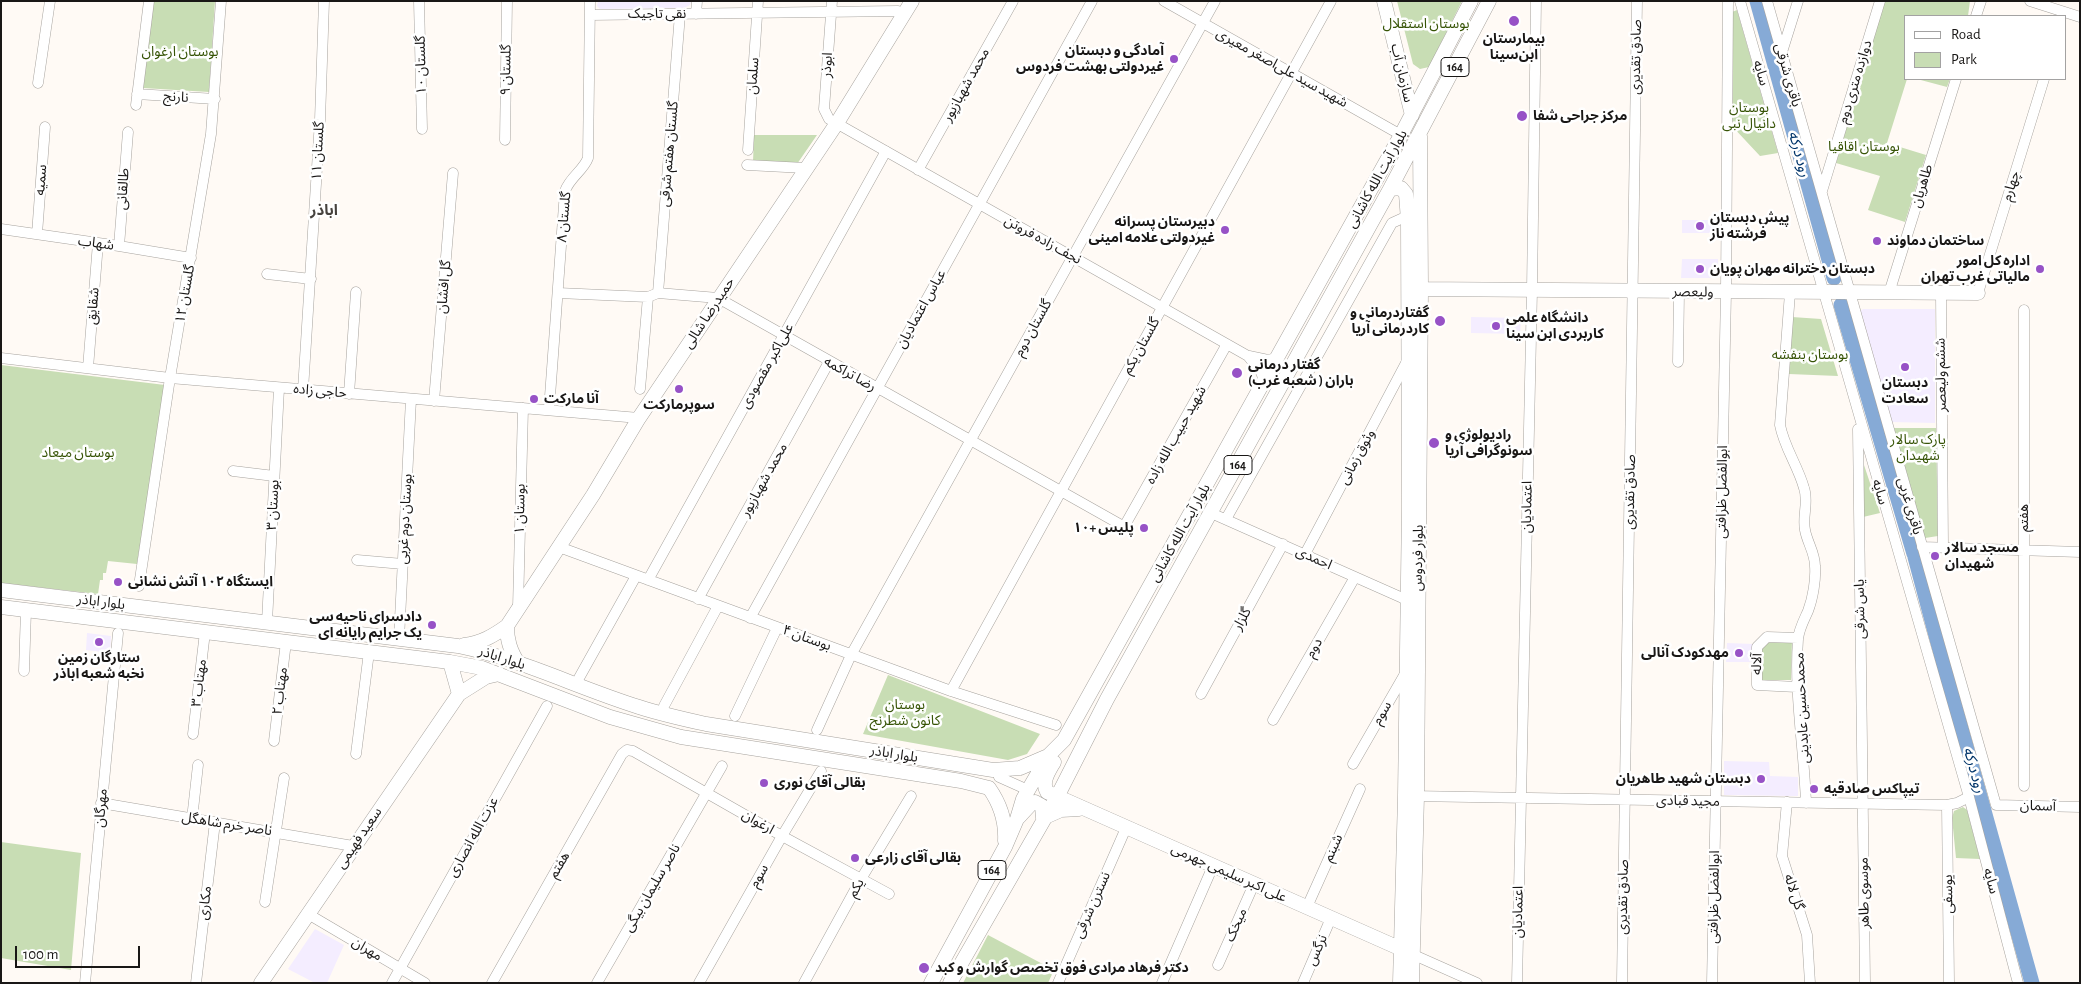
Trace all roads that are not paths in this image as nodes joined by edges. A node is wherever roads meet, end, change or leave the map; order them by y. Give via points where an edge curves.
1 (50, 1) edge
2 (149, 1) edge
3 (221, 1) edge
4 (324, 1) edge
5 (419, 1) edge
6 (507, 1) edge
7 (590, 1) edge
8 (697, 1) edge
9 (758, 1) edge
10 (832, 1) edge
11 (912, 1) edge
12 (1013, 1) edge
13 (1092, 1) edge
14 (1164, 1) edge
15 (1215, 1) edge
16 (1331, 1) edge
17 (1384, 1) edge
18 (1471, 1) edge
19 (1489, 1) edge
20 (1536, 1) edge
21 (1637, 1) edge
22 (1728, 1) edge
23 (1740, 1) edge
24 (1767, 1) edge
25 (1798, 1) edge
26 (1880, 1) edge
27 (1981, 1) edge
28 (2031, 1) edge
29 (900, 9) edge
30 (758, 12) junction
31 (831, 13) junction
32 (590, 14) junction
33 (680, 14) junction
34 (696, 14) junction
35 (2064, 14) edge
36 (1976, 15) edge
37 (2080, 17) edge
38 (1203, 23) junction
39 (1782, 52) junction
40 (1292, 73) junction
41 (1956, 80) edge
42 (2044, 80) edge
43 (38, 83) dead end
44 (214, 99) junction
45 (1412, 115) junction
46 (837, 124) junction
47 (45, 127) dead end
48 (422, 129) dead end
49 (128, 132) dead end
50 (1420, 133) junction
51 (1401, 135) junction
52 (505, 140) dead end
53 (748, 150) dead end
54 (886, 151) junction
55 (747, 165) dead end
56 (806, 168) junction
57 (918, 170) junction
58 (453, 172) dead end
59 (1420, 177) junction
60 (1390, 189) junction
61 (1822, 192) junction
62 (1406, 194) junction
63 (980, 204) junction
64 (1408, 220) junction
65 (1, 229) edge
66 (36, 234) junction
67 (98, 243) junction
68 (119, 246) junction
69 (1072, 257) junction
70 (191, 258) junction
71 (267, 274) dead end
72 (311, 279) junction
73 (1415, 289) junction
74 (1532, 290) junction
75 (1633, 291) junction
76 (356, 292) dead end
77 (1679, 292) junction
78 (1726, 292) junction
79 (558, 293) junction
80 (658, 293) junction
81 (1790, 293) junction
82 (1825, 293) junction
83 (1850, 293) junction
84 (1888, 293) junction
85 (1941, 293) junction
86 (1978, 293) joint
87 (648, 297) junction
88 (718, 298) junction
89 (1162, 307) junction
90 (2024, 310) dead end
91 (784, 336) junction
92 (1227, 344) junction
93 (1248, 356) junction
94 (1, 358) edge
95 (1277, 358) junction
96 (1414, 360) junction
97 (829, 362) junction
98 (1678, 362) dead end
99 (88, 368) junction
100 (170, 378) junction
101 (1264, 381) junction
102 (279, 388) junction
103 (640, 389) dead end
104 (877, 389) junction
105 (303, 390) junction
106 (349, 394) junction
107 (411, 399) junction
108 (434, 401) junction
109 (523, 408) junction
110 (549, 410) junction
111 (1858, 415) junction
112 (639, 418) junction
113 (970, 441) junction
114 (233, 470) dead end
115 (274, 476) junction
116 (1061, 491) junction
117 (1211, 513) junction
118 (1226, 519) junction
119 (1124, 526) joint
120 (1283, 544) junction
121 (1922, 547) junction
122 (1942, 547) junction
123 (559, 548) junction
124 (2024, 550) junction
125 (2080, 552) edge
126 (1305, 554) junction
127 (357, 560) dead end
128 (403, 564) junction
129 (636, 576) junction
130 (1355, 576) junction
131 (648, 580) junction
132 (139, 586) dead end
133 (1, 590) edge
134 (698, 599) junction
135 (1413, 600) junction
136 (718, 606) junction
137 (1, 607) edge
138 (26, 610) junction
139 (518, 610) junction
140 (750, 618) junction
141 (267, 622) junction
142 (507, 626) junction
143 (778, 628) junction
144 (205, 632) junction
145 (118, 633) dead end
146 (399, 638) junction
147 (1798, 638) junction
148 (286, 642) junction
149 (458, 646) junction
150 (369, 652) junction
151 (851, 655) junction
152 (450, 662) junction
153 (518, 663) junction
154 (24, 671) dead end
155 (1412, 671) junction
156 (500, 674) junction
157 (579, 678) dead end
158 (1797, 687) junction
159 (951, 691) junction
160 (459, 694) junction
161 (1201, 694) dead end
162 (546, 706) dead end
163 (664, 706) dead end
164 (735, 716) dead end
165 (1273, 720) dead end
166 (1056, 726) dead end
167 (817, 730) dead end
168 (192, 734) dead end
169 (1064, 740) junction
170 (274, 741) dead end
171 (627, 750) joint
172 (356, 754) dead end
173 (1048, 756) junction
174 (1353, 764) dead end
175 (198, 765) dead end
176 (722, 766) dead end
177 (821, 771) dead end
178 (996, 773) junction
179 (284, 778) dead end
180 (2024, 786) dead end
181 (989, 788) junction
182 (1360, 789) dead end
183 (1028, 790) junction
184 (706, 792) junction
185 (911, 796) dead end
186 (1411, 796) junction
187 (1057, 797) junction
188 (1521, 798) junction
189 (1969, 798) junction
190 (1625, 800) junction
191 (1716, 801) junction
192 (1787, 802) junction
193 (1806, 802) junction
194 (101, 804) junction
195 (1863, 804) junction
196 (1947, 805) junction
197 (1996, 805) joint
198 (2080, 807) edge
199 (1086, 810) junction
200 (192, 818) junction
201 (1044, 818) junction
202 (1017, 820) junction
203 (215, 822) junction
204 (1126, 828) junction
205 (276, 832) junction
206 (782, 836) junction
207 (353, 846) junction
208 (1005, 847) junction
209 (1213, 866) junction
210 (861, 879) junction
211 (1254, 884) junction
212 (889, 894) dead end
213 (265, 902) dead end
214 (1307, 908) junction
215 (308, 914) junction
216 (1331, 918) junction
217 (1408, 952) junction
218 (1218, 965) dead end
219 (400, 968) junction
220 (85, 983) edge
221 (196, 983) edge
222 (261, 983) edge
223 (392, 983) edge
224 (425, 983) edge
225 (492, 983) edge
226 (597, 983) edge
227 (699, 983) edge
228 (804, 983) edge
229 (930, 983) edge
230 (950, 983) edge
231 (1058, 983) edge
232 (1162, 983) edge
233 (1303, 983) edge
234 (1400, 983) edge
235 (1412, 983) edge
236 (1477, 983) edge
237 (1517, 983) edge
238 (1622, 983) edge
239 (1712, 983) edge
240 (1810, 983) edge
241 (1865, 983) edge
242 (1949, 983) edge
243 (2018, 983) edge

1 - 43 street
2 - 44 street, نارنج via 137,99
3 - 44 street, گلستان ۱۲
4 - 72 street, گلستان ۱۱
5 - 48 street, گلستان ۱۰
6 - 52 street, گلستان ۹
7 - 32 street, گلستان ٨
8 - 34 street
9 - 30 street, سلمان
10 - 31 street, ابوذر
11 - 29 main road, حمیدرضا شالی
12 - 57 street, محمد شهبازپور
13 - 63 street, عباس اعتمادیان
14 - 38 street, شهید سید علی‌اصغر معیری
15 - 38 street, گلستان دوم
16 - 40 street, گلستان یکم
17 - 45 main road, سازمان آب
18 - 45 main road, بلوار آیت الله کاشانی / 164
19 - 50 main road, بلوار آیت الله کاشانی / 164
20 - 74 street, اعتمادیان
21 - 75 street, صادق تقدیری
22 - 78 street, ابوالفضل ظرافتی
23 - 82 street, سایه
24 - 39 street, باقری شرقی
25 - 39 street
26 - 61 street, دوازده متری دوم
27 - 36 street
28 - 35 street
29 - 31 street, نقی تاجیک
29 - 46 main road, حمیدرضا شالی
30 - 31 street, نقی تاجیک
30 - 34 street, نقی تاجیک
30 - 53 street, سلمان
31 - 46 street, ابوذر via 824,109 829,119
32 - 33 street, نقی تاجیک
32 - 79 street, گلستان ٨ via 588,158 565,190
33 - 34 street, نقی تاجیک
33 - 80 street, گلستان هفتم شرقی
35 - 37 street
38 - 40 street, شهید سید علی‌اصغر معیری
38 - 69 street, گلستان دوم
39 - 61 street, باقری شرقی
40 - 51 street, شهید سید علی‌اصغر معیری
40 - 89 street, گلستان یکم
41 - 84 street, طاهریان
42 - 86 street, چهارم
44 - 70 street, گلستان ۱۲
45 - 51 main road, بلوار آیت الله کاشانی / 164
46 - 54 street, نجف زاده فروتن
46 - 56 main road, حمیدرضا شالی
47 - 66 street, سمیه
49 - 68 street, طالقانی
50 - 59 main road, بلوار فردوس
50 - 60 main road, بلوار آیت الله کاشانی / 164
51 - 95 main road, بلوار آیت الله کاشانی / 164
54 - 57 street, نجف زاده فروتن
54 - 91 street, علی‌اکبر مقصودی
55 - 56 street
56 - 88 main road, حمیدرضا شالی
57 - 63 street, نجف زاده فروتن
58 - 108 street, گل افشان
59 - 62 main road via 1413,172 1408,174
59 - 73 main road, بلوار فردوس
60 - 62 main road via 1401,188
60 - 117 main road, بلوار آیت الله کاشانی / 164
61 - 83 street, باقری شرقی
62 - 64 main road, بلوار فردوس
63 - 69 street, نجف زاده فروتن
63 - 104 street, عباس اعتمادیان
64 - 73 main road, بلوار فردوس
64 - 118 street via 1403,218 1392,222
65 - 66 street, شهاب
66 - 67 street, شهاب
67 - 68 street, شهاب
67 - 99 street, شقایق
68 - 70 street, شهاب
69 - 89 street, نجف زاده فروتن
69 - 113 street, گلستان دوم
70 - 100 street, گلستان ۱۲
71 - 72 street
72 - 105 street, گلستان ۱۱
73 - 74 main road, ولیعصر
73 - 96 main road, بلوار فردوس
74 - 75 main road, ولیعصر
74 - 188 street, اعتمادیان
75 - 77 main road, ولیعصر
75 - 190 street, صادق تقدیری
76 - 106 street
77 - 78 main road, ولیعصر
77 - 98 street
78 - 81 main road, ولیعصر
78 - 191 street, ابوالفضل ظرافتی
79 - 87 street, رضا تراکمه
79 - 110 street, گلستان ٨
80 - 87 street, رضا تراکمه
80 - 88 street, رضا تراکمه
81 - 82 main road, ولیعصر
81 - 147 street, محمدحسین عابدینی via 1780,425 1804,488 1803,521 1816,567 1811,601
82 - 83 main road, ولیعصر
82 - 111 street, سایه
83 - 84 main road, ولیعصر
83 - 121 street, باقری غربی
84 - 85 main road, ولیعصر
85 - 86 main road, ولیعصر
85 - 122 street, ششم ولیعصر
87 - 103 street
88 - 91 street, رضا تراکمه
88 - 112 main road, حمیدرضا شالی
89 - 92 street, نجف زاده فروتن
89 - 116 street, گلستان یکم
90 - 124 street, هفتم
91 - 97 street, رضا تراکمه
91 - 131 street, علی‌اکبر مقصودی
92 - 93 street, نجف زاده فروتن
92 - 119 street, شهید حبیب الله زاده
93 - 95 street, نجف زاده فروتن via 1268,360
93 - 101 street, نجف زاده فروتن
94 - 99 street, حاجی زاده
95 - 101 main road, بلوار آیت الله کاشانی / 164
96 - 126 street, وثوق زمانی
96 - 135 main road, بلوار فردوس
97 - 104 street, رضا تراکمه
97 - 134 street, محمد شهبازپور
99 - 100 street, حاجی زاده
100 - 102 street, حاجی زاده
100 - 132 street, گلستان ۱۲
101 - 169 main road, بلوار آیت الله کاشانی / 164
102 - 105 street, حاجی زاده
102 - 115 street, بوستان ۳
104 - 113 street, رضا تراکمه
104 - 140 street, عباس اعتمادیان
105 - 106 street, حاجی زاده
106 - 107 street, حاجی زاده
107 - 108 street, حاجی زاده
107 - 128 street, بوستان دوم غربی
108 - 109 street, حاجی زاده
109 - 110 street, حاجی زاده
109 - 139 street, بوستان ۱
110 - 112 street, حاجی زاده
111 - 189 street, سایه
111 - 195 street, یاس شرقی
112 - 123 main road, حمیدرضا شالی
113 - 116 street, رضا تراکمه
113 - 151 street, گلستان دوم
114 - 115 street
115 - 141 street, بوستان ۳
116 - 119 street, رضا تراکمه
116 - 159 street, گلستان یکم
117 - 118 street, احمدی
117 - 187 main road, بلوار آیت الله کاشانی / 164
118 - 120 street, احمدی
120 - 126 street, احمدی
120 - 161 street, گلزار
121 - 122 street
121 - 197 street, باقری غربی
122 - 124 street
123 - 129 street, بوستان ۴
123 - 139 main road, حمیدرضا شالی
124 - 125 street
124 - 180 street, هفتم
126 - 130 street, احمدی
127 - 128 street
128 - 146 street, بوستان دوم غربی
129 - 131 street, بوستان ۴
129 - 157 street
130 - 135 street, احمدی
130 - 165 street, دوم
131 - 134 street, بوستان ۴
133 - 141 main road, بلوار اباذر
134 - 136 street, بوستان ۴
135 - 155 main road, بلوار فردوس
136 - 140 street, بوستان ۴
136 - 163 street
137 - 138 main road, بلوار اباذر
138 - 144 main road, بلوار اباذر
138 - 154 street
139 - 142 main road, حمیدرضا شالی
140 - 143 street, بوستان ۴
141 - 146 main road, بلوار اباذر
142 - 149 main road via 476,644
142 - 153 main road via 507,639
143 - 151 street, بوستان ۴
143 - 164 street
144 - 148 main road, بلوار اباذر
144 - 168 street, مهتاب ۳
145 - 194 street, مهرگان
146 - 149 main road, بلوار اباذر
147 - 158 street, محمدحسین عابدینی
147 - 158 street, آلاله via 1767,637 1757,647 1757,685
148 - 150 main road, بلوار اباذر
148 - 170 street, مهتاب ۲
149 - 153 main road, بلوار اباذر
150 - 152 main road, بلوار اباذر
150 - 172 street
151 - 159 street, بوستان ۴
151 - 167 street, گلستان دوم
152 - 156 main road, بلوار اباذر
152 - 160 main road
153 - 178 main road, بلوار اباذر via 666,715
155 - 174 street, سوم
155 - 186 main road, بلوار فردوس
156 - 160 main road via 486,677
156 - 181 main road, بلوار اباذر via 610,717 665,733
158 - 193 street, محمدحسین عابدینی
159 - 166 street, بوستان ۴
160 - 207 main road, سعید فهیمی
162 - 219 street, عزت الله انصاری
169 - 173 main road, بلوار آیت الله کاشانی / 164
169 - 187 main road via 1044,782 1047,792
171 - 184 street, ارغوان
171 - 225 street, هفتم
173 - 178 main road, بلوار اباذر via 1020,768
173 - 183 main road, بلوار آیت الله کاشانی / 164
175 - 200 street
176 - 184 street, ناصر سلیمان بیگی
177 - 206 street, سوم
178 - 181 main road via 998,783
178 - 183 street
179 - 205 street
181 - 208 main road via 1003,815
182 - 214 street, شبنم
183 - 202 main road, بلوار آیت الله کاشانی / 164
184 - 206 street, ارغوان
184 - 226 street, ناصر سلیمان بیگی
185 - 210 street, یکم
186 - 188 street, مجید قبادی
186 - 217 main road, بلوار فردوس
187 - 199 main road, علی اکبر سلیمی جهرمی
187 - 201 main road, بلوار آیت الله کاشانی / 164
188 - 190 street, مجید قبادی
188 - 237 street, اعتمادیان
189 - 196 street, مجید قبادی
189 - 243 street, سایه
190 - 191 street, مجید قبادی
190 - 238 street, صادق تقدیری
191 - 192 street, مجید قبادی
191 - 239 street, ابوالفضل ظرافتی
192 - 193 street, مجید قبادی
192 - 240 street, گل لاله via 1782,856 1807,936
193 - 195 street, مجید قبادی
194 - 200 street, ناصر خرم شاهگل
194 - 220 street, مهرگان
195 - 196 street, مجید قبادی
195 - 241 street, موسوی طاهر
196 - 242 street, یوسفی
197 - 198 street, آسمان
199 - 201 main road via 1068,808
199 - 204 main road, علی اکبر سلیمی جهرمی
200 - 203 street, ناصر خرم شاهگل
201 - 202 main road via 1042,806 1036,802
201 - 230 main road, بلوار آیت الله کاشانی / 164
202 - 208 main road, بلوار آیت الله کاشانی / 164
203 - 205 street, ناصر خرم شاهگل
203 - 221 street, مکاری
204 - 209 main road, علی اکبر سلیمی جهرمی
204 - 231 street, نسترن شرقی
205 - 207 street, ناصر خرم شاهگل
205 - 213 street
206 - 210 street, ارغوان
206 - 227 street, سوم
207 - 215 main road, سعید فهیمی
208 - 229 main road, بلوار آیت الله کاشانی / 164
209 - 211 main road, علی اکبر سلیمی جهرمی
209 - 232 street
210 - 212 street, ارغوان
210 - 228 street, یکم
211 - 214 main road, علی اکبر سلیمی جهرمی
211 - 218 street, میخک
214 - 216 main road, علی اکبر سلیمی جهرمی
215 - 219 street, مهران
215 - 222 main road, سعید فهیمی
216 - 217 main road, علی اکبر سلیمی جهرمی
216 - 233 street, نرگس
217 - 234 main road, بلوار فردوس
217 - 235 main road, بلوار فردوس
217 - 236 street, علی اکبر سلیمی جهرمی
219 - 223 street, عزت الله انصاری
219 - 224 street, مهران

